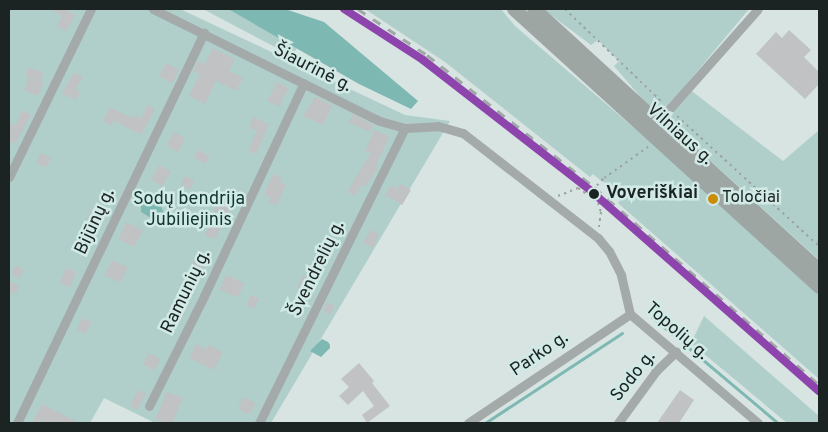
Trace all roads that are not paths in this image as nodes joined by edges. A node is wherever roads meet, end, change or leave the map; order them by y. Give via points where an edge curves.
1 (91, 9) edge
2 (153, 9) edge
3 (514, 9) edge
4 (534, 9) edge
5 (758, 9) edge
6 (204, 33) junction
7 (304, 82) junction
8 (657, 123) junction
9 (405, 128) junction
10 (463, 133) joint
11 (9, 177) edge
12 (819, 270) edge
13 (819, 287) edge
14 (630, 314) junction
15 (676, 352) junction
16 (150, 406) dead end
17 (17, 423) edge
18 (259, 423) edge
19 (468, 423) edge
20 (618, 423) edge
21 (758, 423) edge

1 - 11 street
2 - 6 street, Šiaurinė g.
3 - 13 highway, Vilniaus g.
4 - 8 highway, Vilniaus g.
5 - 8 street
6 - 7 street, Šiaurinė g.
6 - 17 street, Bijūnų g.
7 - 9 street, Šiaurinė g. via 380,121
7 - 16 street, Ramunių g.
8 - 12 highway, Vilniaus g.
9 - 10 street, Šiaurinė g. via 438,126
9 - 18 street, Švendrelių g.
10 - 14 street, Topolių g. via 552,200 610,251 621,275
14 - 15 street, Topolių g.
14 - 19 street, Parko g.
15 - 20 street, Sodo g. via 656,371
15 - 21 street, Topolių g.

